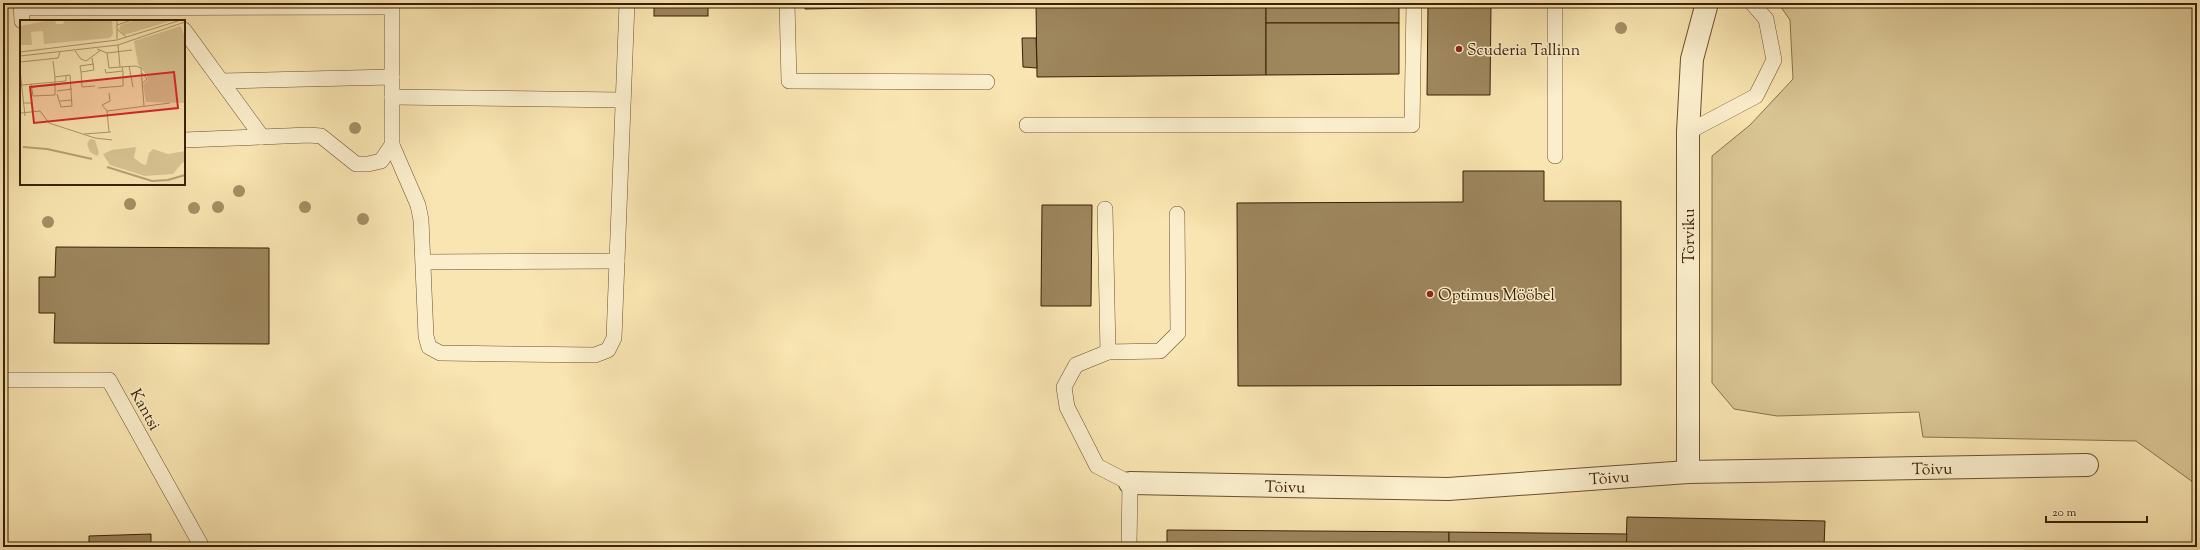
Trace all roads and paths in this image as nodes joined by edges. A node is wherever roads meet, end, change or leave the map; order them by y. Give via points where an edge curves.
1 (627, 3) edge
2 (787, 3) edge
3 (1414, 3) edge
4 (1555, 3) edge
5 (1707, 3) edge
6 (1752, 3) edge
7 (166, 5) edge
8 (392, 5) edge
9 (22, 11) edge
10 (177, 20) edge
11 (185, 31) edge
12 (392, 77) junction
13 (221, 81) junction
14 (987, 82) dead end
15 (392, 97) junction
16 (623, 100) junction
17 (1027, 125) dead end
18 (1688, 132) junction
19 (262, 137) junction
20 (185, 140) edge
21 (392, 145) junction
22 (1555, 156) dead end
23 (1105, 209) dead end
24 (1177, 214) dead end
25 (617, 261) junction
26 (424, 262) junction
27 (1108, 352) junction
28 (3, 380) edge
29 (2087, 465) dead end
30 (1688, 472) junction
31 (1130, 483) junction
32 (202, 547) edge
33 (1129, 547) edge

1 - 16 lane
2 - 14 lane via 789,81
3 - 17 lane via 1412,125
4 - 22 lane
5 - 18 street, Tõrviku via 1692,59
6 - 18 lane via 1766,19 1774,60 1756,96
7 - 8 lane
7 - 9 lane
7 - 10 lane
8 - 12 lane
11 - 13 lane
12 - 13 lane
12 - 15 lane
13 - 19 lane
15 - 16 lane
15 - 21 lane
16 - 25 lane
18 - 30 street, Tõrviku
19 - 20 lane
19 - 21 lane via 321,136 356,164 381,160
21 - 26 lane via 418,206
23 - 27 lane
24 - 27 lane via 1178,333 1160,351
25 - 26 lane
25 - 26 lane via 614,338 608,350 595,355 440,353 430,347 426,336
27 - 31 lane via 1076,365 1064,387 1067,407 1097,466
28 - 32 lane, Kantsi via 109,380
29 - 30 street, Tõivu
30 - 31 street, Tõivu via 1448,489
31 - 33 lane

